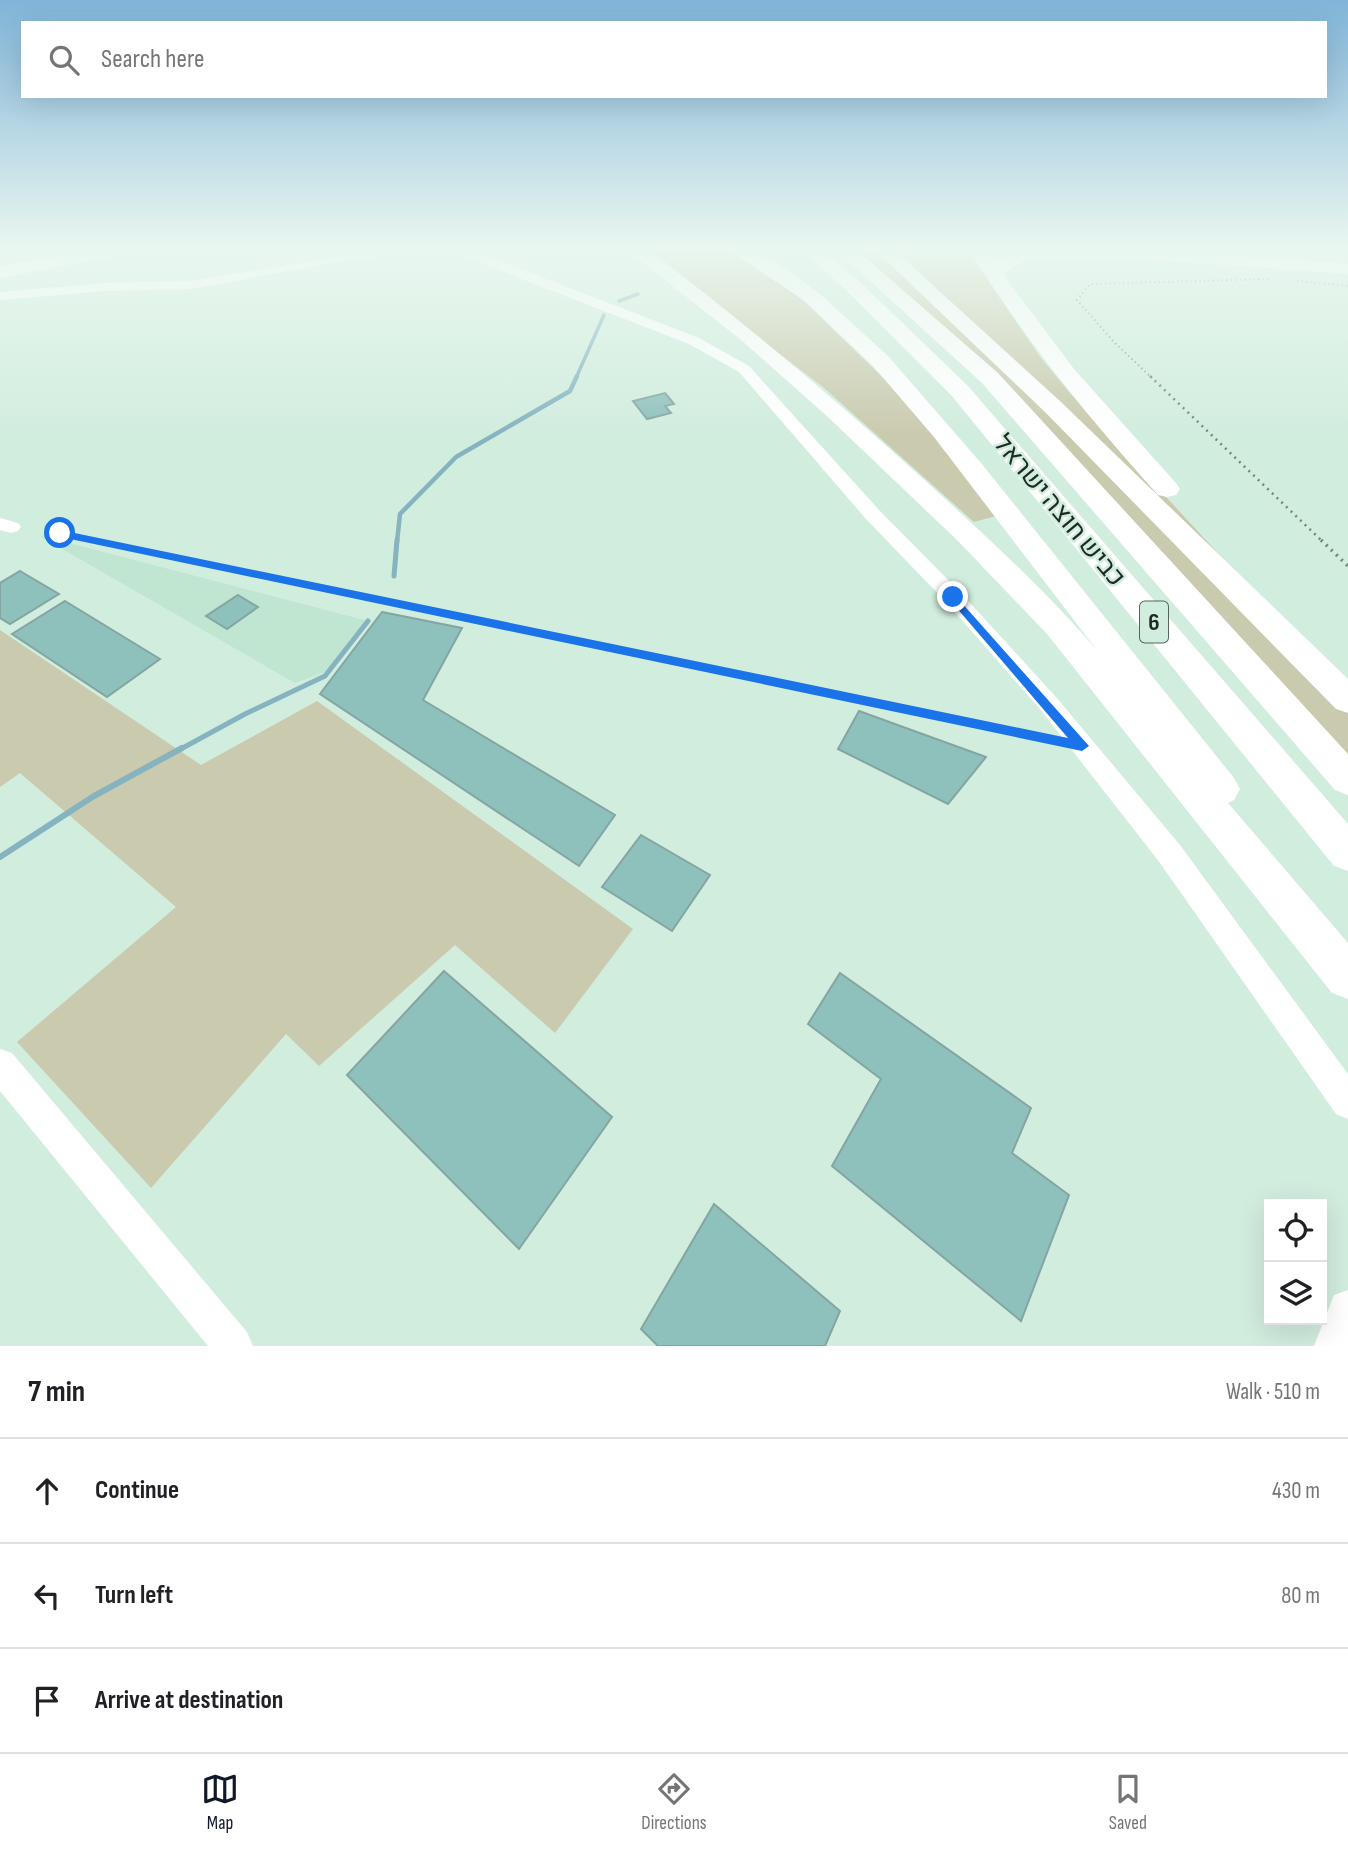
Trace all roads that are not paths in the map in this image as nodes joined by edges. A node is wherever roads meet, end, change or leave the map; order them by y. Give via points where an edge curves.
1 (620, 311) edge
2 (716, 311) edge
3 (826, 311) edge
4 (878, 311) edge
5 (914, 311) edge
6 (950, 311) edge
7 (1019, 311) edge
8 (1348, 678) edge
9 (1348, 700) edge
10 (1348, 779) edge
11 (1348, 853) edge
12 (1348, 955) edge
13 (1348, 976) edge
14 (0, 1065) edge
15 (1348, 1102) edge
16 (1348, 1309) edge
17 (233, 1346) edge
18 (1334, 1346) edge

1 - 15 street via 694,341 744,369 1082,746 1170,854
2 - 13 highway via 836,412 1049,617
3 - 12 highway via 904,386 1051,567
4 - 11 highway, כביש חוצה ישראל / 6 via 960,391
5 - 10 highway, כביש חוצה ישראל / 6 via 990,378
6 - 9 highway
7 - 8 highway via 1105,424
14 - 17 street
16 - 18 street

